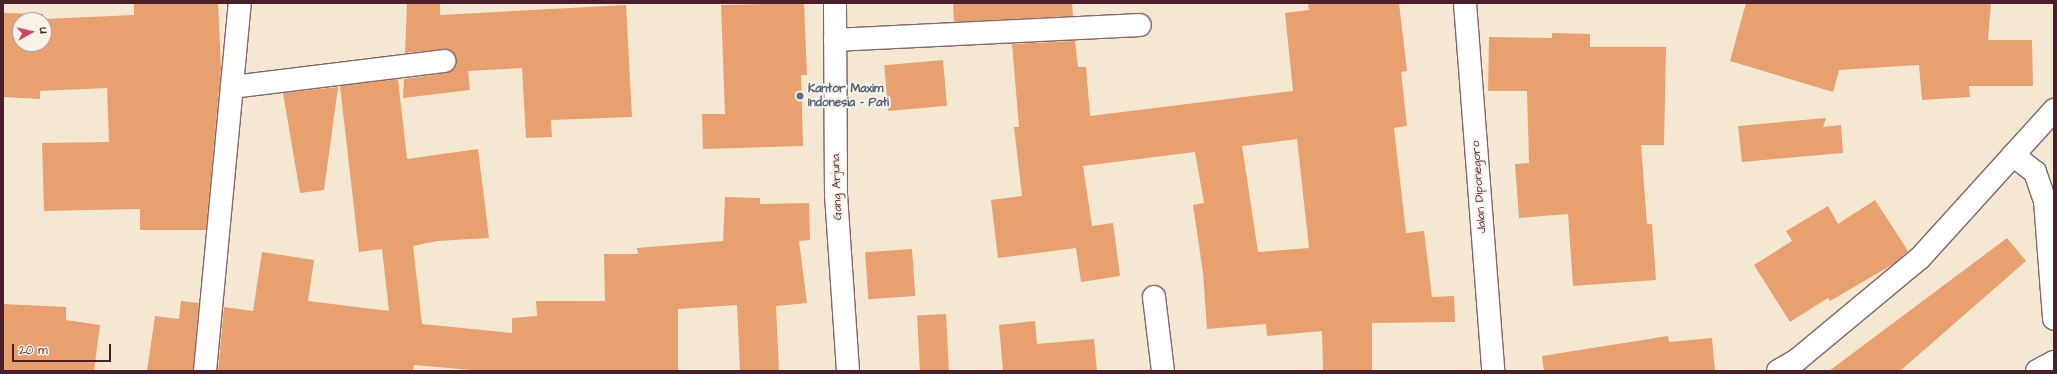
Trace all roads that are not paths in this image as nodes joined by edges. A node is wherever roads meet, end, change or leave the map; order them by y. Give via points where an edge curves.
1 (240, 3) edge
2 (835, 3) edge
3 (1465, 3) edge
4 (1140, 25) dead end
5 (835, 40) junction
6 (444, 61) dead end
7 (232, 87) junction
8 (2054, 110) edge
9 (2013, 155) junction
10 (1154, 297) dead end
11 (2054, 319) edge
12 (2054, 362) edge
13 (205, 371) edge
14 (848, 371) edge
15 (1163, 371) edge
16 (1493, 371) edge
17 (1778, 371) edge
18 (2037, 371) edge

1 - 7 street
2 - 5 street, Gang Arjuna
3 - 16 street, Jalan Diponegoro
4 - 5 street
5 - 14 street, Gang Arjuna via 836,195
6 - 7 street
7 - 13 street
8 - 9 street
9 - 11 street via 2035,172 2045,201
9 - 17 street via 1920,258 1796,360
10 - 15 street
12 - 18 street

